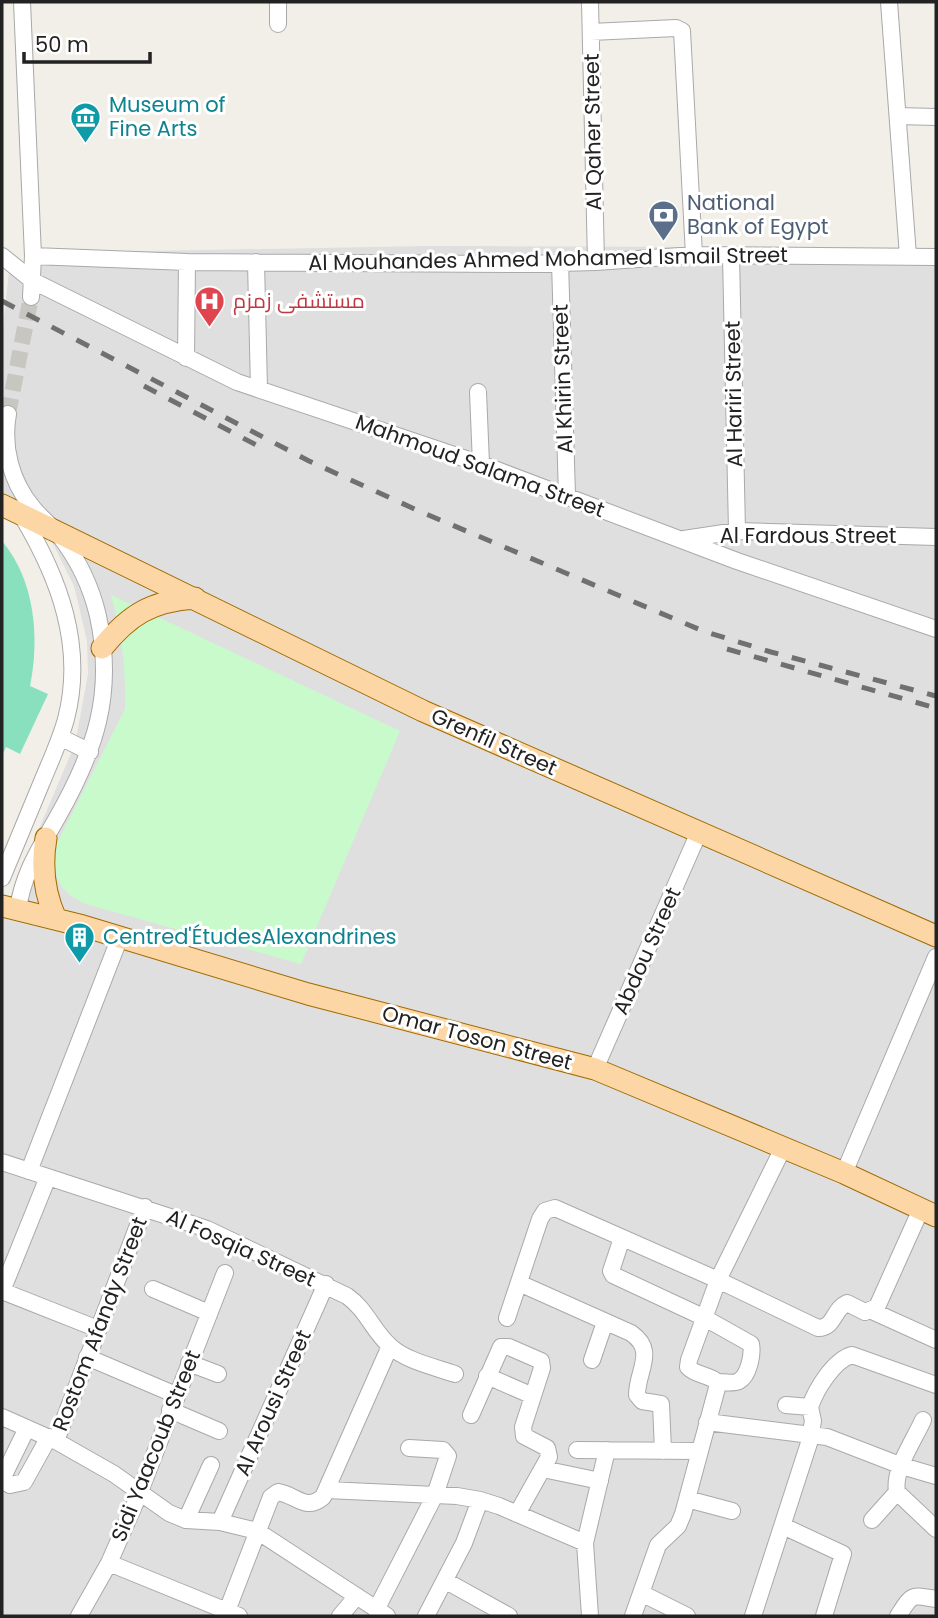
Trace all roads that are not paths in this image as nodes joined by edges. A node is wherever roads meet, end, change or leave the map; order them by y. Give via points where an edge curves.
1 (22, 2) edge
2 (278, 2) edge
3 (590, 2) edge
4 (889, 2) edge
5 (278, 24) dead end
6 (591, 32) junction
7 (898, 117) junction
8 (936, 117) edge
9 (694, 255) junction
10 (2, 256) edge
11 (33, 256) junction
12 (731, 256) junction
13 (908, 256) junction
14 (936, 257) edge
15 (187, 262) junction
16 (256, 262) junction
17 (560, 262) junction
18 (596, 262) junction
19 (32, 289) junction
20 (187, 358) junction
21 (259, 389) junction
22 (478, 392) dead end
23 (8, 414) dead end
24 (3, 435) edge
25 (481, 464) junction
26 (566, 496) junction
27 (2, 505) edge
28 (22, 516) junction
29 (737, 531) junction
30 (58, 533) junction
31 (936, 537) edge
32 (680, 539) junction
33 (195, 598) junction
34 (936, 629) edge
35 (102, 648) junction
36 (60, 737) junction
37 (90, 752) junction
38 (699, 832) junction
39 (46, 838) junction
40 (2, 878) edge
41 (10, 908) edge
42 (55, 919) junction
43 (936, 936) edge
44 (120, 937) junction
45 (936, 957) edge
46 (596, 1069) junction
47 (783, 1148) junction
48 (2, 1162) edge
49 (29, 1171) junction
50 (844, 1173) junction
51 (47, 1177) junction
52 (145, 1207) junction
53 (929, 1212) edge
54 (622, 1238) junction
55 (225, 1273) dead end
56 (718, 1280) junction
57 (519, 1283) junction
58 (326, 1284) junction
59 (153, 1289) dead end
60 (2, 1291) edge
61 (872, 1311) junction
62 (209, 1313) junction
63 (703, 1317) junction
64 (507, 1318) dead end
65 (605, 1322) junction
66 (98, 1328) junction
67 (936, 1340) edge
68 (390, 1346) junction
69 (88, 1357) junction
70 (592, 1360) dead end
71 (189, 1363) junction
72 (218, 1374) dead end
73 (455, 1374) dead end
74 (487, 1376) junction
75 (717, 1382) junction
76 (936, 1385) edge
77 (533, 1396) junction
78 (173, 1403) junction
79 (786, 1405) dead end
80 (810, 1407) junction
81 (471, 1415) dead end
82 (2, 1417) edge
83 (923, 1420) dead end
84 (707, 1422) junction
85 (27, 1428) junction
86 (219, 1431) dead end
87 (811, 1434) junction
88 (52, 1439) junction
89 (409, 1448) dead end
90 (577, 1450) dead end
91 (607, 1451) junction
92 (663, 1451) junction
93 (699, 1451) junction
94 (211, 1465) dead end
95 (902, 1466) junction
96 (543, 1469) junction
97 (936, 1476) edge
98 (2, 1479) edge
99 (600, 1481) junction
100 (327, 1490) junction
101 (139, 1492) junction
102 (897, 1492) junction
103 (435, 1495) junction
104 (687, 1499) junction
105 (480, 1500) junction
106 (732, 1511) dead end
107 (517, 1514) junction
108 (186, 1520) junction
109 (872, 1520) dead end
110 (220, 1522) junction
111 (783, 1526) junction
112 (936, 1530) edge
113 (257, 1531) junction
114 (585, 1543) junction
115 (109, 1563) junction
116 (446, 1581) junction
117 (641, 1593) junction
118 (357, 1595) junction
119 (936, 1599) edge
120 (382, 1613) edge
121 (233, 1614) edge
122 (79, 1616) edge
123 (340, 1616) edge
124 (426, 1616) edge
125 (509, 1616) edge
126 (590, 1616) edge
127 (633, 1616) edge
128 (687, 1616) edge
129 (753, 1616) edge
130 (824, 1616) edge
131 (898, 1616) edge

1 - 11 street
2 - 5 street
3 - 6 street, Al Qaher Street
4 - 7 street
6 - 9 street via 682,31
6 - 18 street, Al Qaher Street
7 - 8 street
7 - 13 street
9 - 12 street, Al Mouhandes Ahmed Mohamed Ismail Street
9 - 18 street, Al Mouhandes Ahmed Mohamed Ismail Street
10 - 19 street, Mahmoud Salama Street
11 - 15 street, Al Mouhandes Ahmed Mohamed Ismail Street
11 - 19 street
12 - 13 street, Al Mouhandes Ahmed Mohamed Ismail Street
12 - 29 street, Al Hariri Street
13 - 14 street, Al Mouhandes Ahmed Mohamed Ismail Street
15 - 16 street, Al Mouhandes Ahmed Mohamed Ismail Street
15 - 20 street
16 - 17 street, Al Mouhandes Ahmed Mohamed Ismail Street
16 - 21 street
17 - 18 street, Al Mouhandes Ahmed Mohamed Ismail Street
17 - 26 street, Al Khirin Street
19 - 20 street, Mahmoud Salama Street
20 - 21 street, Mahmoud Salama Street
21 - 25 street, Mahmoud Salama Street
22 - 25 street
23 - 24 street
24 - 30 street via 20,489 30,506
25 - 26 street, Mahmoud Salama Street
26 - 32 street, Mahmoud Salama Street
27 - 28 main road, Grenfil Street
28 - 30 main road, Grenfil Street
28 - 36 street via 54,577 71,634 72,690
29 - 31 street, Al Fardous Street
29 - 32 street, Al Fardous Street
30 - 33 main road, Grenfil Street
30 - 35 street via 91,593
32 - 34 street, Mahmoud Salama Street
33 - 35 main road via 176,599 140,612 118,628
33 - 38 main road, Grenfil Street via 423,710
35 - 37 street via 102,703
36 - 37 street
36 - 40 street
37 - 39 street
38 - 43 main road, Grenfil Street
38 - 46 street, Abdou Street
39 - 41 street
39 - 42 main road via 44,884
41 - 42 main road, Omar Toson Street
42 - 44 main road, Omar Toson Street
44 - 46 main road, Omar Toson Street via 308,994
44 - 49 street
45 - 50 street
46 - 47 main road, Omar Toson Street
47 - 50 main road, Omar Toson Street
47 - 56 street
48 - 49 street, Al Fosqia Street
49 - 51 street, Al Fosqia Street
50 - 53 main road, Omar Toson Street
51 - 52 street, Al Fosqia Street
51 - 60 street
52 - 58 street, Al Fosqia Street via 207,1228
52 - 66 street, Rostom Afandy Street
53 - 61 street
54 - 56 street
54 - 57 street via 555,1208 545,1211
54 - 63 street via 612,1275
55 - 62 street, Sidi Yaacoub Street
56 - 61 street via 818,1328 828,1327 846,1303
56 - 63 street
57 - 64 street
57 - 65 street
58 - 68 street, Al Fosqia Street via 357,1303
58 - 110 street, Al Arousi Street
59 - 62 street
60 - 66 street
61 - 67 street
62 - 71 street, Sidi Yaacoub Street
63 - 75 street via 688,1367
63 - 75 street via 751,1344 752,1358 740,1380
65 - 70 street
65 - 92 street via 634,1335 644,1348 637,1395 642,1401 661,1404
66 - 69 street, Rostom Afandy Street
68 - 73 street, Al Fosqia Street
68 - 100 street
69 - 78 street
69 - 88 street, Rostom Afandy Street
71 - 72 street
71 - 78 street, Sidi Yaacoub Street
74 - 77 street
74 - 77 street via 498,1350 509,1347 541,1361
74 - 81 street
75 - 84 street
76 - 80 street via 852,1355 835,1366
77 - 96 street via 523,1433 547,1448
78 - 86 street
78 - 101 street, Sidi Yaacoub Street
79 - 80 street
80 - 87 street
82 - 85 street
83 - 95 street
84 - 87 street
84 - 93 street
85 - 88 street
85 - 98 street
87 - 95 street
87 - 111 street
88 - 98 street, Rostom Afandy Street via 24,1482 10,1485
88 - 101 street
89 - 103 street via 448,1453
90 - 91 street
91 - 92 street
91 - 99 street
92 - 93 street
93 - 104 street
94 - 108 street
95 - 97 street
95 - 102 street
96 - 99 street
96 - 107 street
99 - 114 street
100 - 103 street
100 - 113 street via 320,1500 306,1504 278,1492 271,1497
101 - 108 street
101 - 115 street, Sidi Yaacoub Street
102 - 109 street
102 - 112 street
103 - 105 street
103 - 120 street
104 - 106 street
104 - 117 street via 678,1526 658,1545
105 - 107 street
105 - 116 street
107 - 114 street
108 - 110 street
110 - 113 street
111 - 129 street
111 - 130 street via 842,1554
113 - 118 street
113 - 121 street
114 - 126 street
115 - 121 street
115 - 122 street, Sidi Yaacoub Street
116 - 124 street
116 - 125 street
117 - 127 street
117 - 128 street
118 - 120 street
118 - 123 street
119 - 131 street via 914,1596

